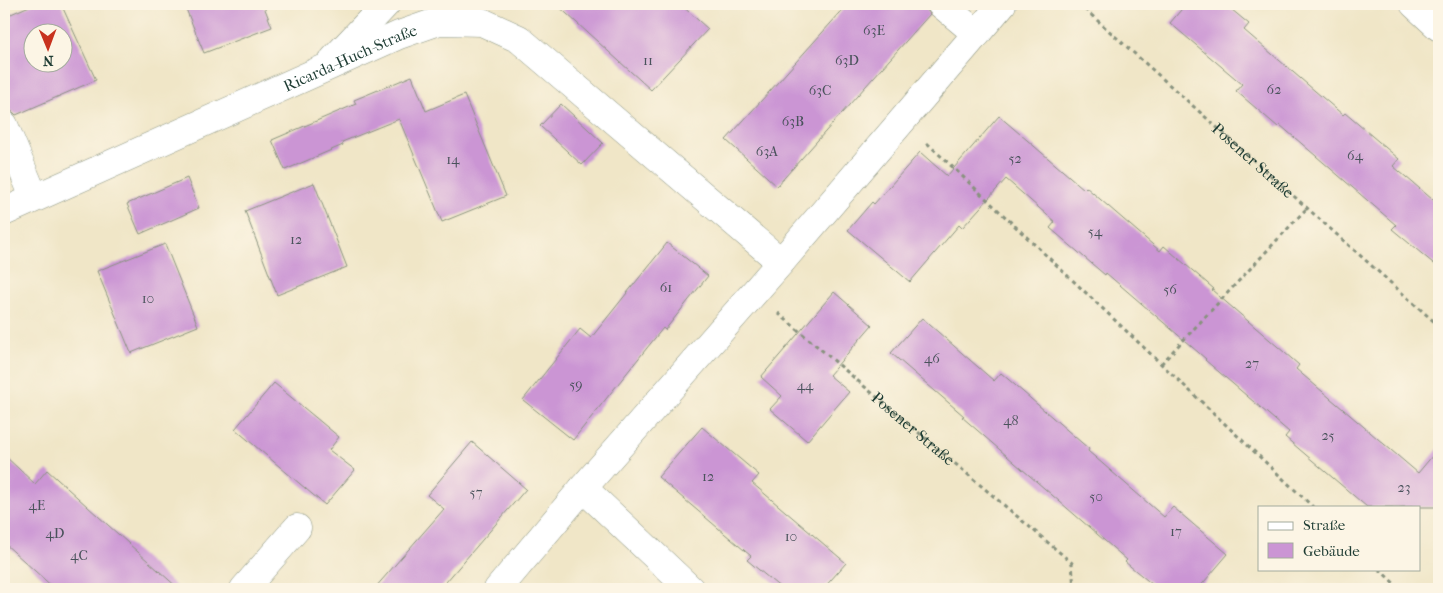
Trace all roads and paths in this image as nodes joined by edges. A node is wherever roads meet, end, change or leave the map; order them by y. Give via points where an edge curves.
1 (386, 4) edge
2 (941, 4) edge
3 (1002, 4) edge
4 (1079, 4) edge
5 (1414, 4) edge
6 (490, 16) edge
7 (1439, 27) edge
8 (977, 34) junction
9 (325, 69) junction
10 (903, 120) junction
11 (4, 125) edge
12 (34, 197) junction
13 (1308, 208) junction
14 (4, 212) edge
15 (781, 262) junction
16 (754, 293) junction
17 (1439, 326) edge
18 (1161, 364) junction
19 (583, 488) junction
20 (1312, 506) edge
21 (297, 528) dead end
22 (1380, 570) edge
23 (244, 589) edge
24 (498, 589) edge
25 (690, 589) edge
26 (1074, 589) edge
27 (1400, 589) edge

1 - 9 street
2 - 8 street
3 - 8 street
4 - 13 path, Posener Straße
5 - 7 street
6 - 9 street, Ricarda-Huch-Straße via 482,22 439,21 398,35
6 - 15 street, Ricarda-Huch-Straße
8 - 10 street
9 - 12 street, Ricarda-Huch-Straße
10 - 15 street
10 - 18 path
11 - 12 street
12 - 14 street, Ricarda-Huch-Straße
13 - 17 path, Posener Straße
13 - 18 path
15 - 16 street
16 - 19 street
16 - 26 path, Posener Straße via 1072,563
18 - 20 path
19 - 24 street
19 - 25 street
21 - 23 street
22 - 27 path

